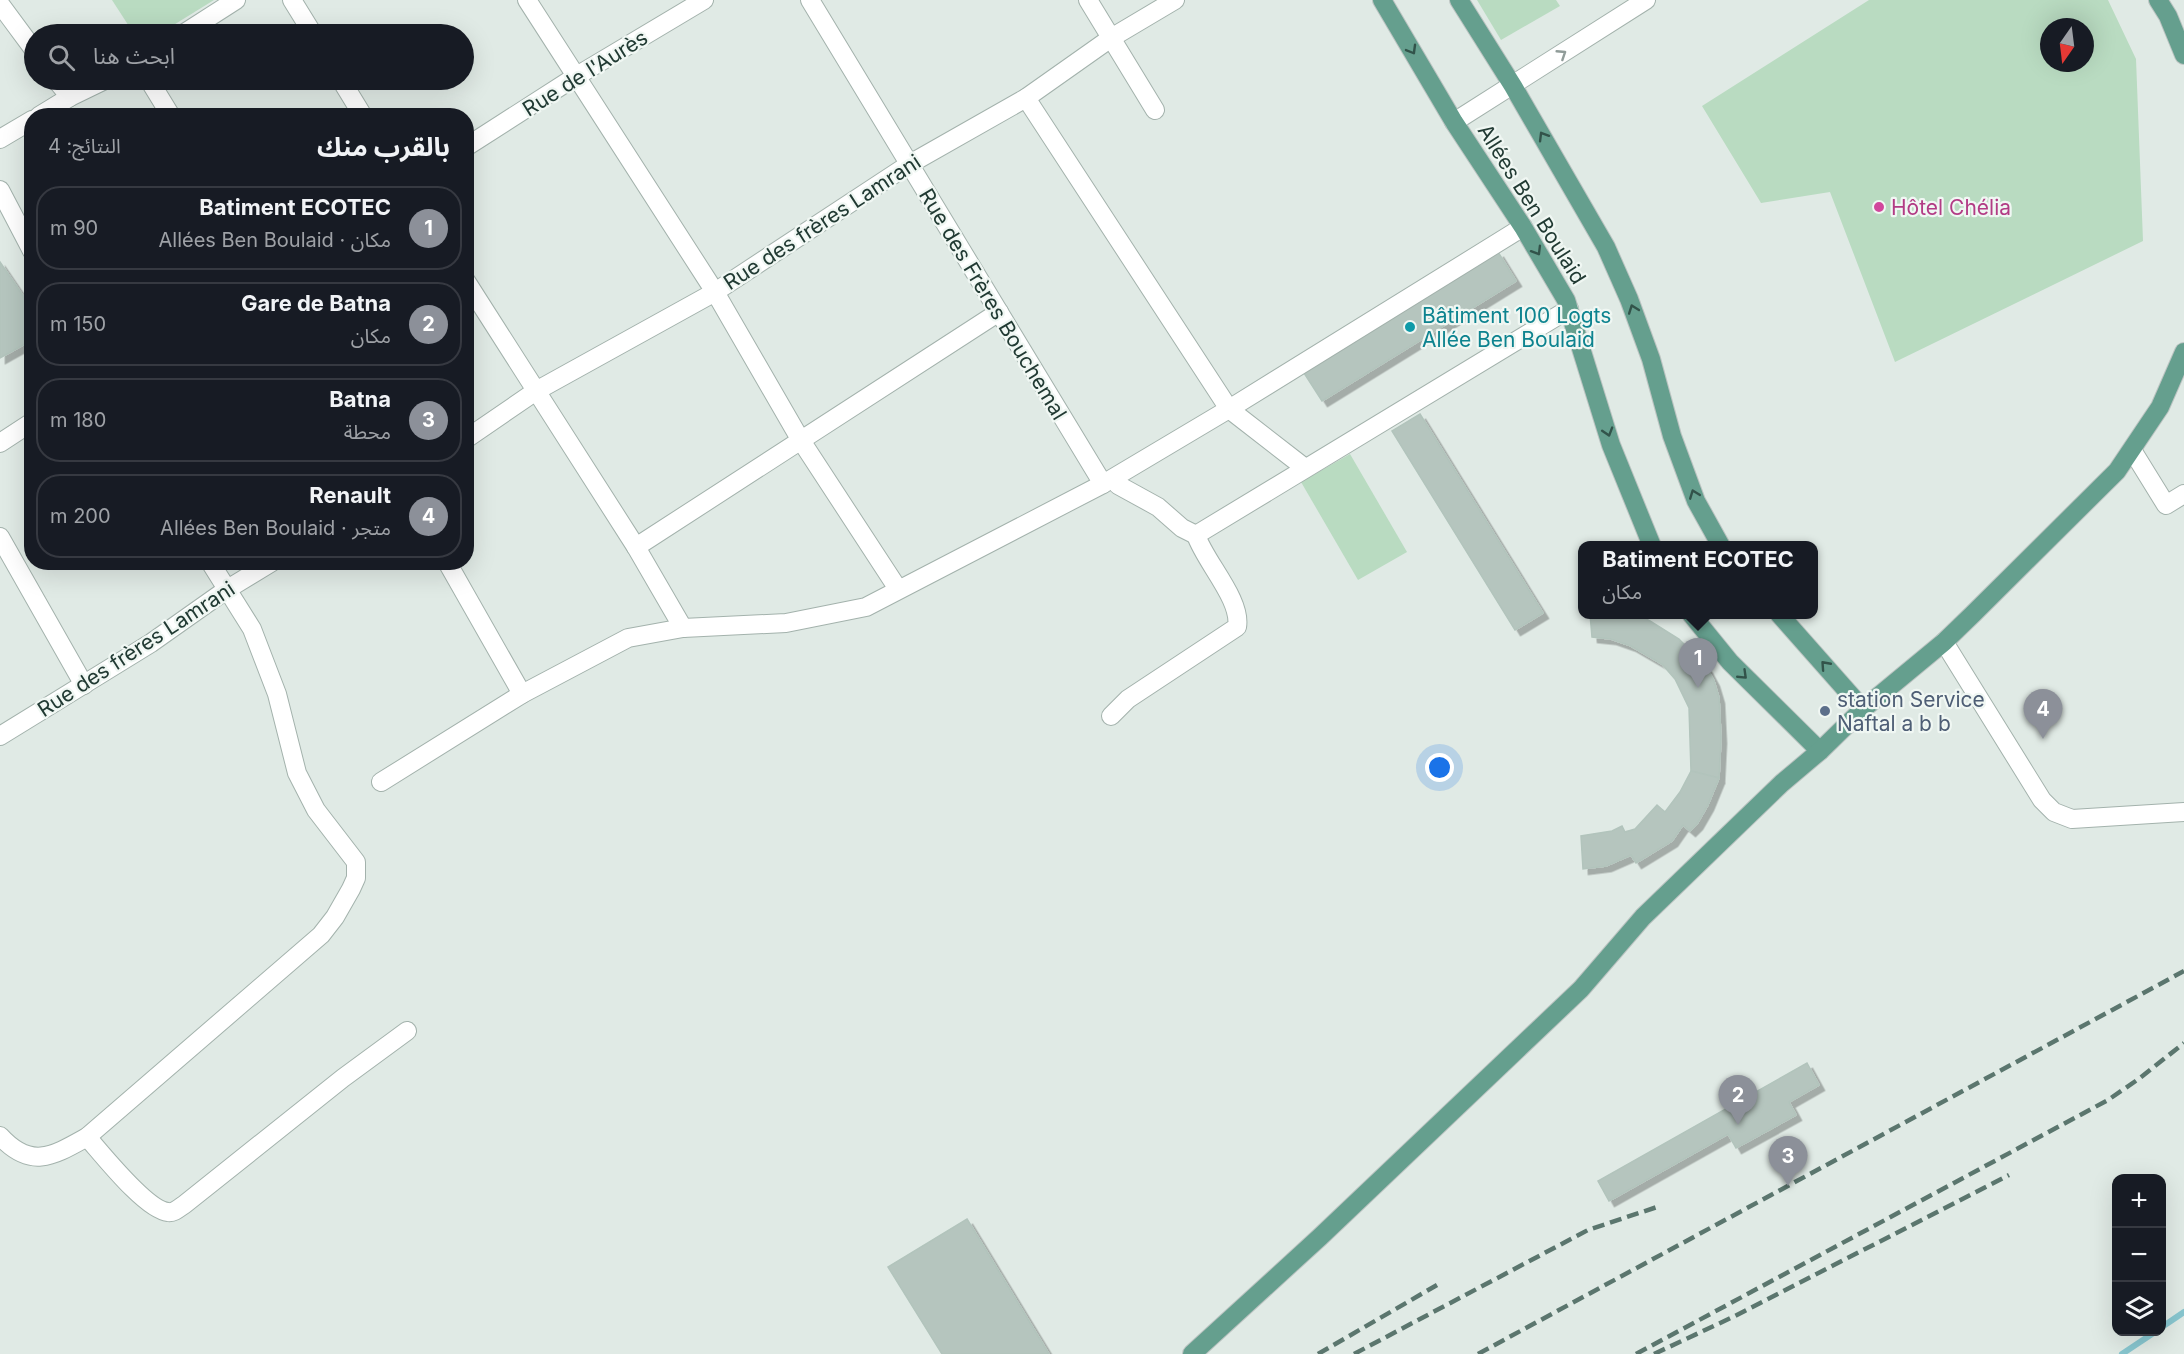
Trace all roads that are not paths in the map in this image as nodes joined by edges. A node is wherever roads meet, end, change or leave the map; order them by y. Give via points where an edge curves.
1 (236, 0) edge
2 (292, 0) edge
3 (527, 0) edge
4 (704, 0) edge
5 (810, 0) edge
6 (1088, 0) edge
7 (1174, 0) edge
8 (1382, 0) edge
9 (1459, 0) edge
10 (1647, 0) edge
11 (2158, 0) edge
12 (0, 3) edge
13 (199, 24) edge
14 (308, 24) edge
15 (24, 36) edge
16 (1111, 38) junction
17 (2184, 55) edge
18 (575, 77) junction
19 (1513, 86) junction
20 (64, 90) edge
21 (84, 90) edge
22 (155, 90) edge
23 (347, 90) edge
24 (69, 97) junction
25 (1026, 98) junction
26 (52, 108) edge
27 (166, 108) edge
28 (358, 108) edge
29 (1155, 110) dead end
30 (1454, 122) junction
31 (24, 125) edge
32 (0, 139) edge
33 (474, 142) edge
34 (908, 165) junction
35 (0, 190) edge
36 (1523, 227) junction
37 (24, 236) edge
38 (715, 292) junction
39 (474, 294) edge
40 (1569, 309) junction
41 (999, 312) junction
42 (2184, 352) edge
43 (536, 391) junction
44 (1229, 409) junction
45 (24, 427) edge
46 (474, 433) edge
47 (800, 439) junction
48 (0, 442) edge
49 (2132, 450) junction
50 (1305, 468) junction
51 (1110, 485) junction
52 (2184, 494) edge
53 (1196, 534) junction
54 (0, 537) edge
55 (1650, 541) edge
56 (1718, 541) edge
57 (636, 547) junction
58 (24, 563) edge
59 (28, 570) edge
60 (215, 570) edge
61 (259, 570) edge
62 (452, 570) edge
63 (898, 589) junction
64 (226, 590) junction
65 (1694, 619) edge
66 (1783, 619) edge
67 (683, 628) junction
68 (1944, 642) junction
69 (84, 685) junction
70 (522, 694) junction
71 (1863, 709) junction
72 (1111, 716) dead end
73 (0, 736) edge
74 (1820, 751) junction
75 (381, 782) dead end
76 (2184, 812) edge
77 (407, 1031) dead end
78 (0, 1136) edge
79 (87, 1137) junction
80 (1192, 1354) edge

1 - 13 street
2 - 14 street
3 - 18 street
4 - 18 street, Rue de l'Aurès
5 - 34 street, Rue des Frères Bouchemal
6 - 16 street
7 - 16 street, Rue des frères Lamrani
8 -> 30 main road, Allées Ben Boulaid
9 - 19 main road, Allées Ben Boulaid
19 -> 10 street
11 - 17 main road
12 - 15 street
16 - 25 street, Rue des frères Lamrani
16 - 29 street
18 - 33 street, Rue de l'Aurès
18 - 38 street
19 - 30 street
56 -> 19 main road, Allées Ben Boulaid via 1696,501 1672,436 1651,359 1606,247
20 - 24 street
21 - 24 street
22 - 27 street
23 - 28 street
24 - 26 street
25 - 34 street, Rue des frères Lamrani
25 - 44 street
30 - 36 main road, Allées Ben Boulaid
31 - 32 street
34 - 38 street, Rue des frères Lamrani
34 - 41 street, Rue des Frères Bouchemal
35 - 37 street
36 -> 40 main road, Allées Ben Boulaid
36 - 44 street
38 - 43 street, Rue des frères Lamrani
38 - 47 street
39 - 43 street
40 - 50 street
40 -> 55 main road, Allées Ben Boulaid via 1611,445
41 - 47 street
41 - 51 street, Rue des Frères Bouchemal
42 - 49 main road via 2160,407
43 - 46 street, Rue des frères Lamrani
43 - 57 street
44 - 50 street
44 - 51 street
45 - 48 street
47 - 57 street
47 - 63 street
49 - 52 street via 2166,505
49 - 68 main road via 2116,471
50 - 53 street
51 - 53 street via 1158,507 1182,528
51 - 63 street
53 - 72 street via 1235,606 1237,627 1128,699
54 - 58 street
57 - 67 street
59 - 69 street
60 - 64 street
61 - 64 street, Rue des frères Lamrani
62 - 70 street
63 - 67 street via 866,607 786,624
64 - 69 street, Rue des frères Lamrani
64 - 79 street via 252,629 273,683 297,773 316,810 356,862 356,879 321,935
65 -> 74 main road via 1730,662
71 -> 66 main road
67 - 70 street via 628,638
68 - 71 main road
68 - 76 street via 2042,800 2054,812 2072,819
69 - 73 street, Rue des frères Lamrani
70 - 75 street
71 - 74 main road
74 - 80 main road via 1643,917 1581,989
77 - 79 street via 172,1212 146,1201
78 - 79 street via 21,1154 41,1158 55,1155

